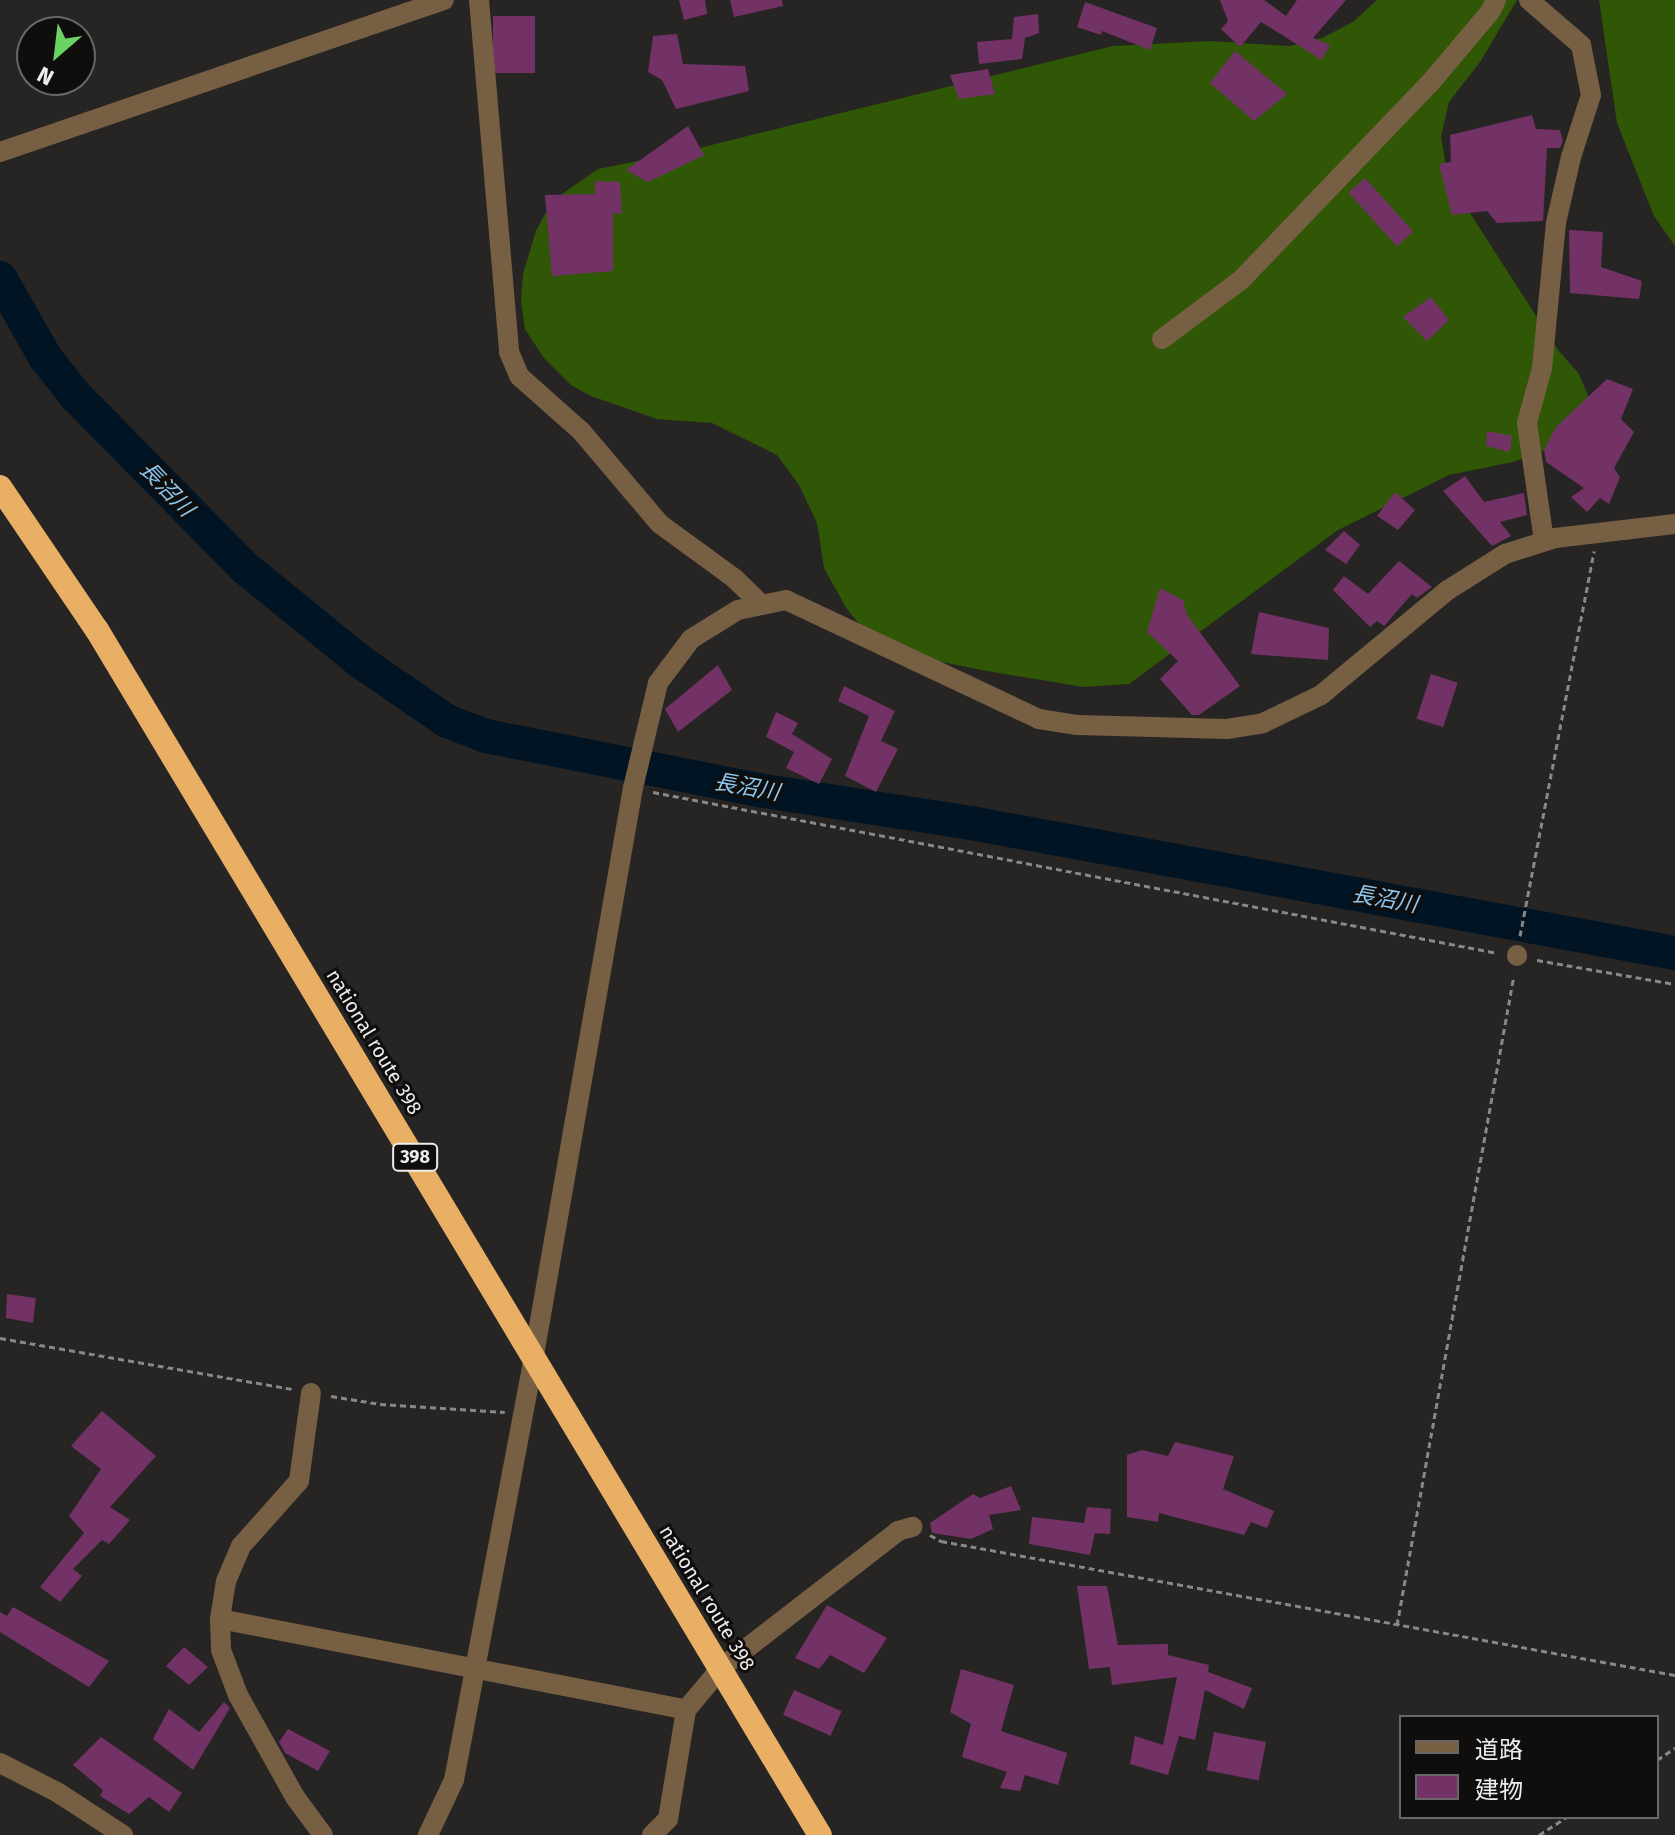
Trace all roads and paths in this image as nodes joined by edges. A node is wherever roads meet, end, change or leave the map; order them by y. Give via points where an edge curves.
1 (444, 0) edge
2 (479, 0) edge
3 (1496, 0) edge
4 (1529, 0) edge
5 (0, 152) edge
6 (1162, 339) dead end
7 (0, 487) edge
8 (1675, 524) edge
9 (1598, 532) junction
10 (1544, 541) junction
11 (760, 603) junction
12 (633, 788) junction
13 (1517, 956) junction
14 (1675, 984) edge
15 (0, 1338) edge
16 (534, 1355) junction
17 (311, 1393) junction
18 (523, 1414) junction
19 (912, 1527) joint
20 (220, 1619) junction
21 (1397, 1625) junction
22 (721, 1668) junction
23 (475, 1670) junction
24 (1675, 1675) edge
25 (686, 1710) junction
26 (0, 1763) edge
27 (1564, 1819) edge
28 (123, 1835) edge
29 (323, 1835) edge
30 (428, 1835) edge
31 (652, 1835) edge
32 (820, 1835) edge
33 (1539, 1835) edge

1 - 5 street
2 - 11 street via 509,352 519,376 581,431 660,524
3 - 6 street via 1431,82 1241,280
4 - 10 street via 1581,45 1591,95 1556,223 1542,368 1527,423
7 - 16 highway, national route 398 / 398 via 97,630
8 - 9 street
9 - 10 street
9 - 13 path
10 - 11 street via 1475,570 1297,710 1227,729 1039,719 810,608 786,600
11 - 12 street via 715,622 673,659 658,683
12 - 13 path
12 - 16 street
13 - 14 path
13 - 21 path
15 - 17 path
16 - 18 street
16 - 22 highway, national route 398 / 398
17 - 18 path via 380,1404
17 - 20 street via 299,1481 241,1546 226,1581
18 - 23 street
19 - 21 path via 941,1541
19 - 22 street via 898,1531
20 - 23 street
20 - 29 street via 221,1650 238,1695 295,1797
21 - 24 path
22 - 25 street
22 - 32 highway, national route 398 / 398
23 - 25 street
23 - 30 street via 454,1780
25 - 31 street via 668,1819
26 - 28 street
27 - 33 path

